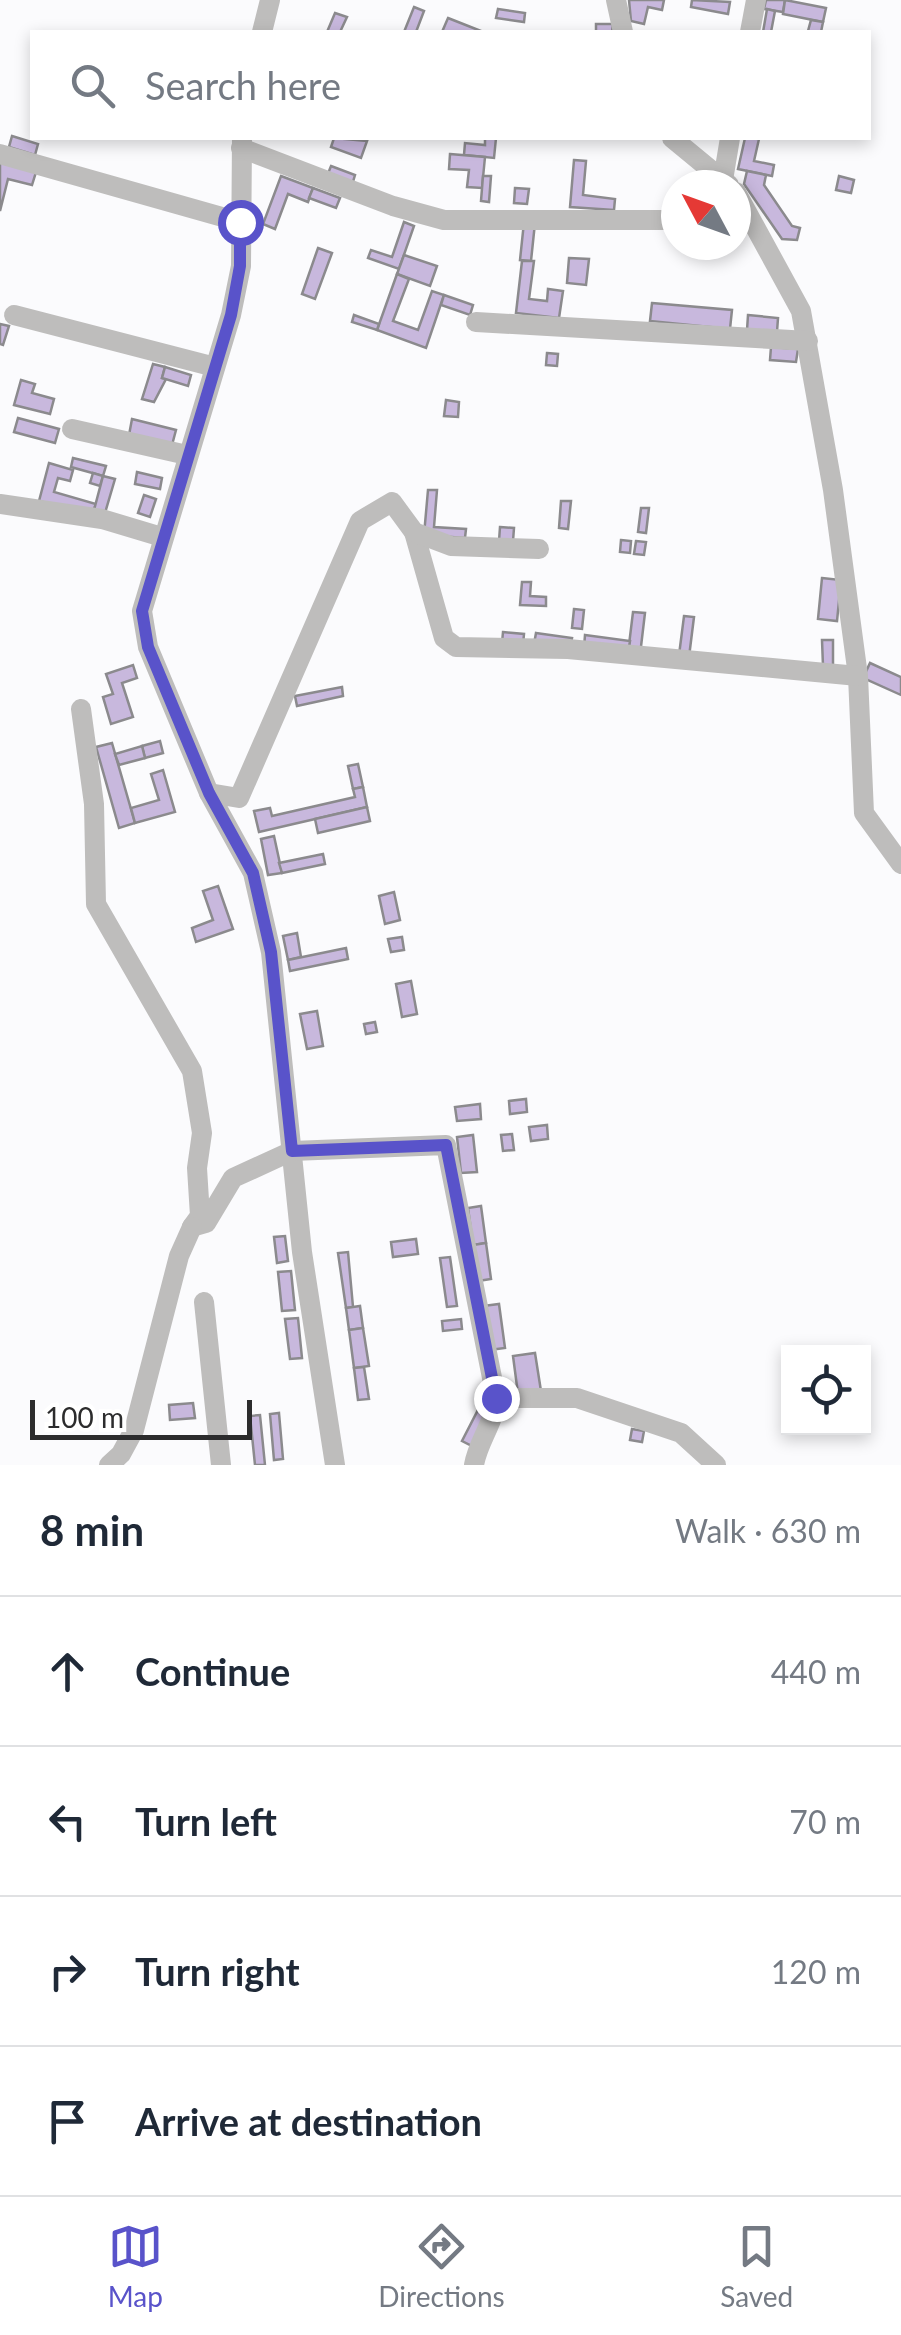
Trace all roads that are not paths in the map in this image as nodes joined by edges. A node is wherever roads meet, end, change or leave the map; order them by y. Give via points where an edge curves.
1 (270, 0) edge
2 (616, 0) edge
3 (756, 0) edge
4 (268, 30) edge
5 (623, 30) edge
6 (750, 30) edge
7 (674, 140) edge
8 (730, 140) edge
9 (241, 143) edge
10 (0, 154) edge
11 (710, 170) edge
12 (729, 170) edge
13 (661, 220) edge
14 (240, 222) junction
15 (751, 231) edge
16 (14, 315) dead end
17 (476, 322) dead end
18 (808, 341) junction
19 (214, 367) junction
20 (72, 428) dead end
21 (187, 455) junction
22 (0, 504) edge
23 (414, 532) junction
24 (162, 537) junction
25 (538, 549) dead end
26 (858, 676) junction
27 (81, 709) dead end
28 (209, 793) junction
29 (901, 864) edge
30 (292, 1151) junction
31 (192, 1227) junction
32 (204, 1302) dead end
33 (496, 1398) junction
34 (109, 1465) edge
35 (221, 1465) edge
36 (335, 1465) edge
37 (474, 1465) edge
38 (716, 1465) edge

1 - 4 street
2 - 5 street
3 - 6 street
7 - 11 street
8 - 12 street
9 - 13 street via 444,220
9 - 14 street
10 - 14 street
14 - 19 street via 240,266
15 - 18 street via 800,311
16 - 19 street
17 - 18 street
18 - 26 street
19 - 21 street
20 - 21 street
21 - 24 street
22 - 24 street via 102,519
23 - 25 street via 451,546
23 - 26 street via 444,638 456,647 568,650
23 - 28 street via 392,502 360,521 239,798
24 - 28 street via 142,611 145,629
26 - 29 street via 864,813
27 - 31 street via 94,804 96,904 192,1070 202,1133 200,1216
28 - 30 street via 253,873 271,952
30 - 31 street via 232,1178 206,1223
30 - 33 street via 446,1145
30 - 36 street
31 - 34 street via 134,1430
32 - 35 street
33 - 37 street
33 - 38 street via 577,1398 681,1433

